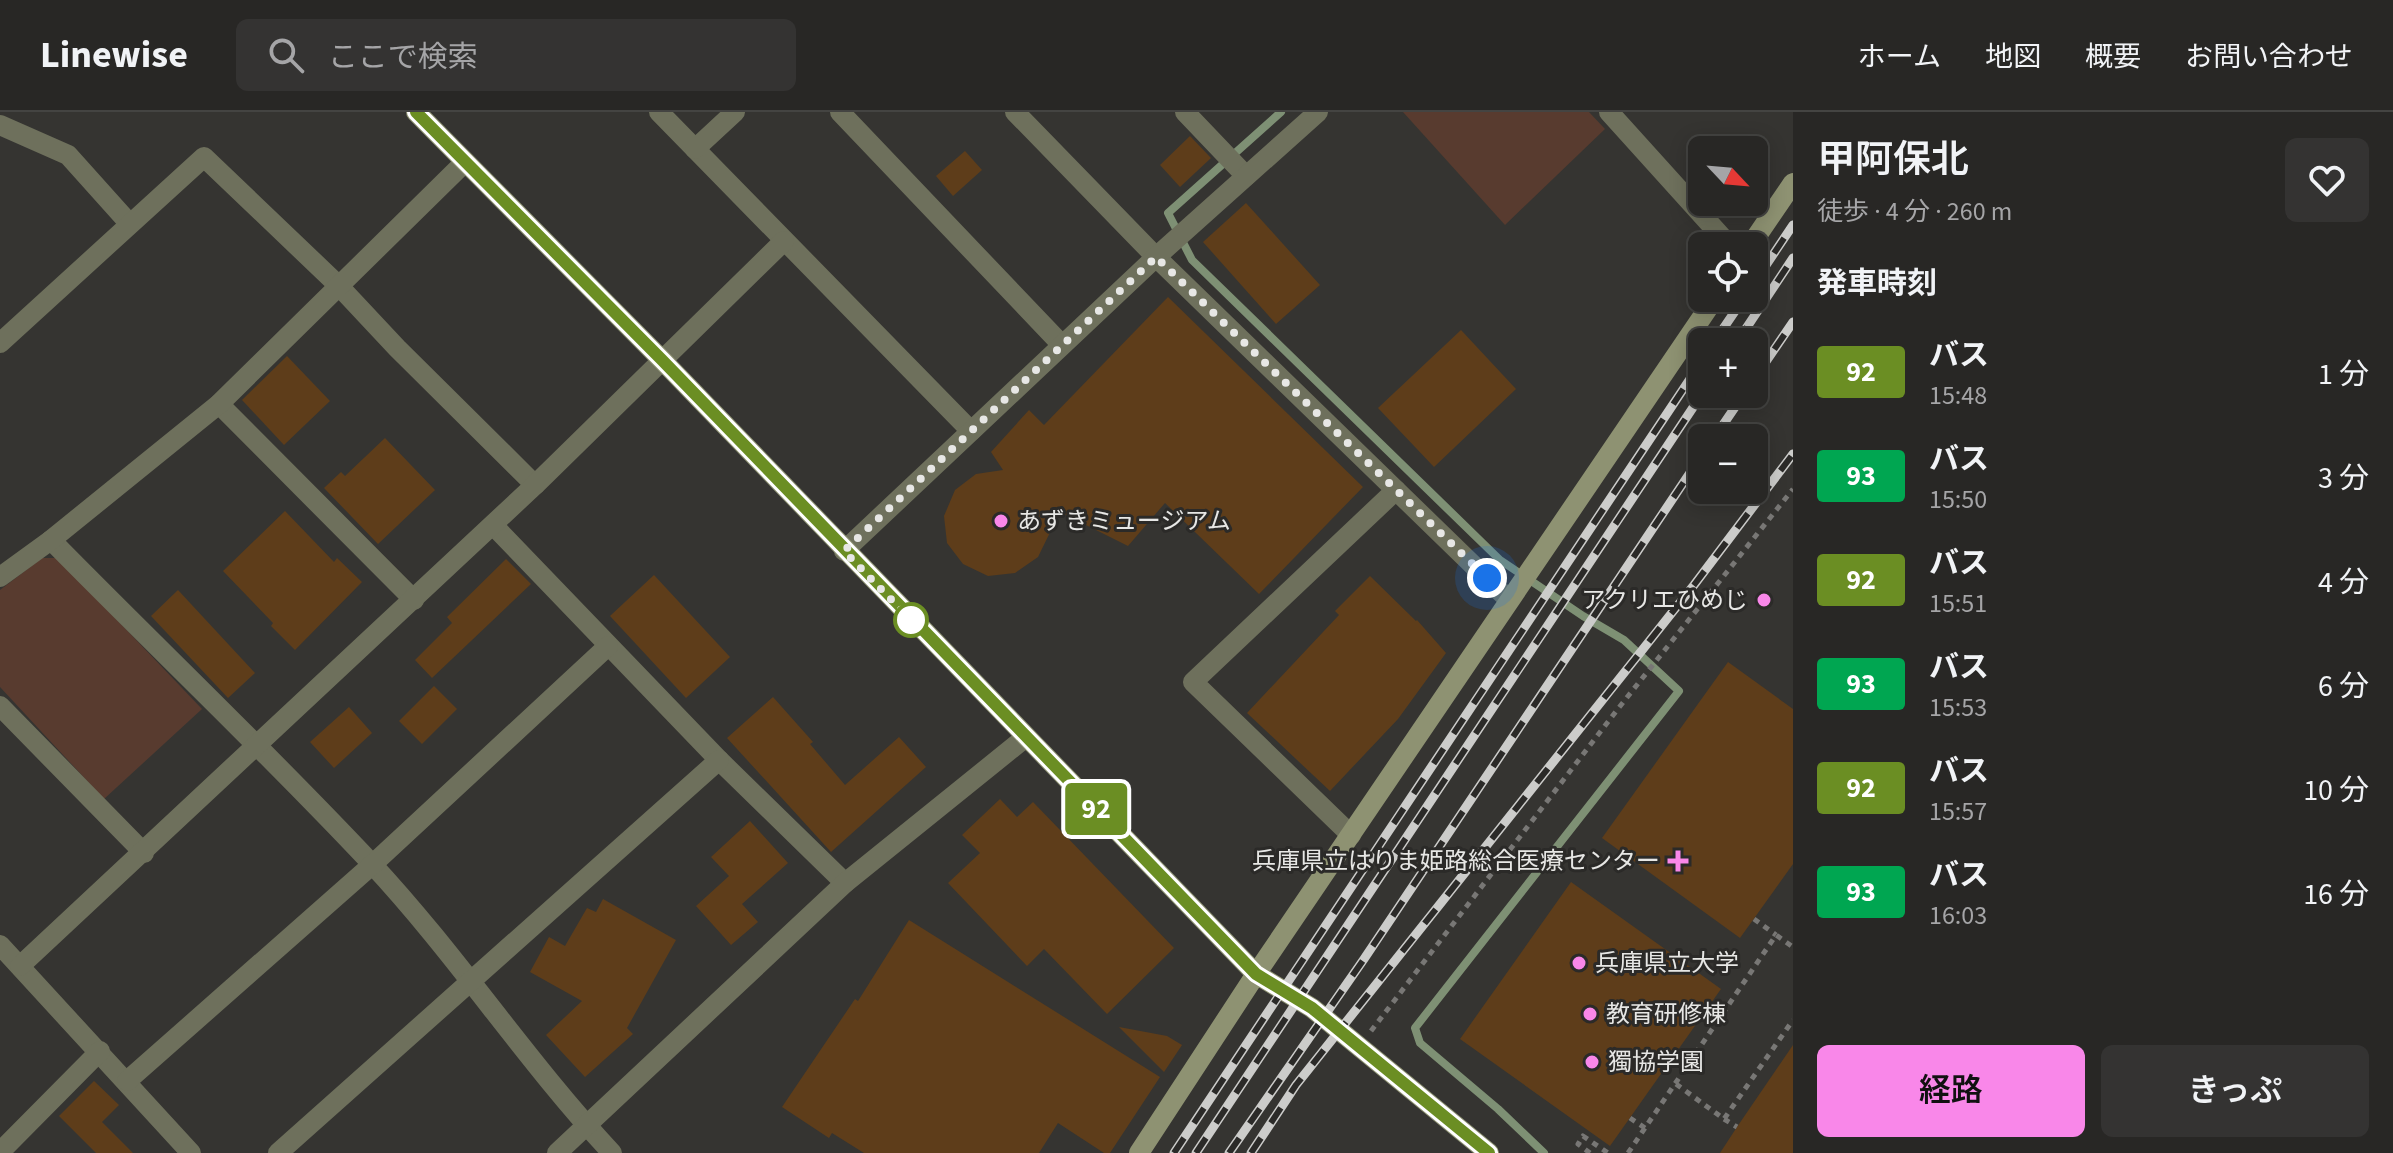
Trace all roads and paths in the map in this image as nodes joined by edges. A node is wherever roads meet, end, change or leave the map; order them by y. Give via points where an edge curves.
1 (416, 112) edge
2 (659, 112) edge
3 (735, 112) edge
4 (840, 112) edge
5 (1015, 112) edge
6 (1185, 112) edge
7 (1318, 112) edge
8 (1609, 112) edge
9 (0, 125) edge
10 (695, 149) junction
11 (465, 162) junction
12 (1235, 164) junction
13 (1793, 183) edge
14 (129, 223) junction
15 (1717, 232) edge
16 (1760, 232) edge
17 (784, 241) junction
18 (1156, 257) junction
19 (338, 285) junction
20 (1705, 312) edge
21 (0, 343) edge
22 (1062, 345) junction
23 (663, 361) junction
24 (219, 404) junction
25 (971, 431) junction
26 (535, 485) junction
27 (1793, 489) edge
28 (1396, 490) junction
29 (493, 525) junction
30 (51, 540) junction
31 (844, 551) junction
32 (0, 577) edge
33 (414, 600) junction
34 (1509, 600) junction
35 (608, 646) junction
36 (0, 706) edge
37 (1026, 737) junction
38 (257, 748) junction
39 (719, 760) junction
40 (1351, 835) junction
41 (144, 853) junction
42 (373, 864) junction
43 (845, 883) junction
44 (1754, 919) dead end
45 (1776, 935) junction
46 (0, 945) edge
47 (1793, 947) edge
48 (20, 966) junction
49 (1256, 974) junction
50 (472, 981) junction
51 (1793, 1020) edge
52 (1360, 1046) junction
53 (100, 1051) junction
54 (127, 1081) junction
55 (1676, 1084) junction
56 (1630, 1118) dead end
57 (1724, 1119) junction
58 (586, 1125) junction
59 (1737, 1127) dead end
60 (1645, 1128) junction
61 (0, 1152) edge
62 (191, 1153) edge
63 (278, 1153) edge
64 (557, 1153) edge
65 (612, 1153) edge
66 (1139, 1153) edge
67 (1489, 1153) edge
68 (1590, 1153) edge
69 (1608, 1153) edge
70 (1628, 1153) edge

1 - 11 street
2 - 10 street
3 - 10 street
4 - 22 street
5 - 18 street
6 - 12 street
7 - 12 street
8 - 15 street
9 - 14 street via 68,155
10 - 17 street
11 - 19 street
11 - 23 street
12 - 18 street
13 - 16 street
14 - 19 street via 204,157
14 - 21 street
17 - 23 street
17 - 25 street
18 - 22 street
18 - 28 street
19 - 24 street
19 - 26 street
20 - 34 street
22 - 25 street
23 - 26 street
23 - 31 street
24 - 30 street
24 - 33 street
25 - 31 street
26 - 29 street
27 - 52 path
28 - 34 street
28 - 40 street via 1193,682
29 - 33 street
29 - 35 street
30 - 32 street
30 - 38 street
31 - 37 street
33 - 38 street
34 - 40 street
35 - 39 street
35 - 42 street
36 - 41 street
37 - 43 street
37 - 49 street
38 - 41 street
38 - 42 street
39 - 43 street
39 - 50 street
40 - 49 street
41 - 48 street
42 - 50 street
42 - 54 street
43 - 58 street
44 - 45 path
45 - 47 path
45 - 55 path
46 - 48 street
48 - 53 street
49 - 52 street
49 - 66 street
50 - 58 street
50 - 63 street
51 - 57 path
52 - 67 street
53 - 54 street
53 - 61 street
54 - 62 street
55 - 57 path
55 - 60 path
56 - 60 path
57 - 59 path
58 - 64 street
58 - 65 street
60 - 70 path
68 - 69 path via 1578,1144 1583,1136

